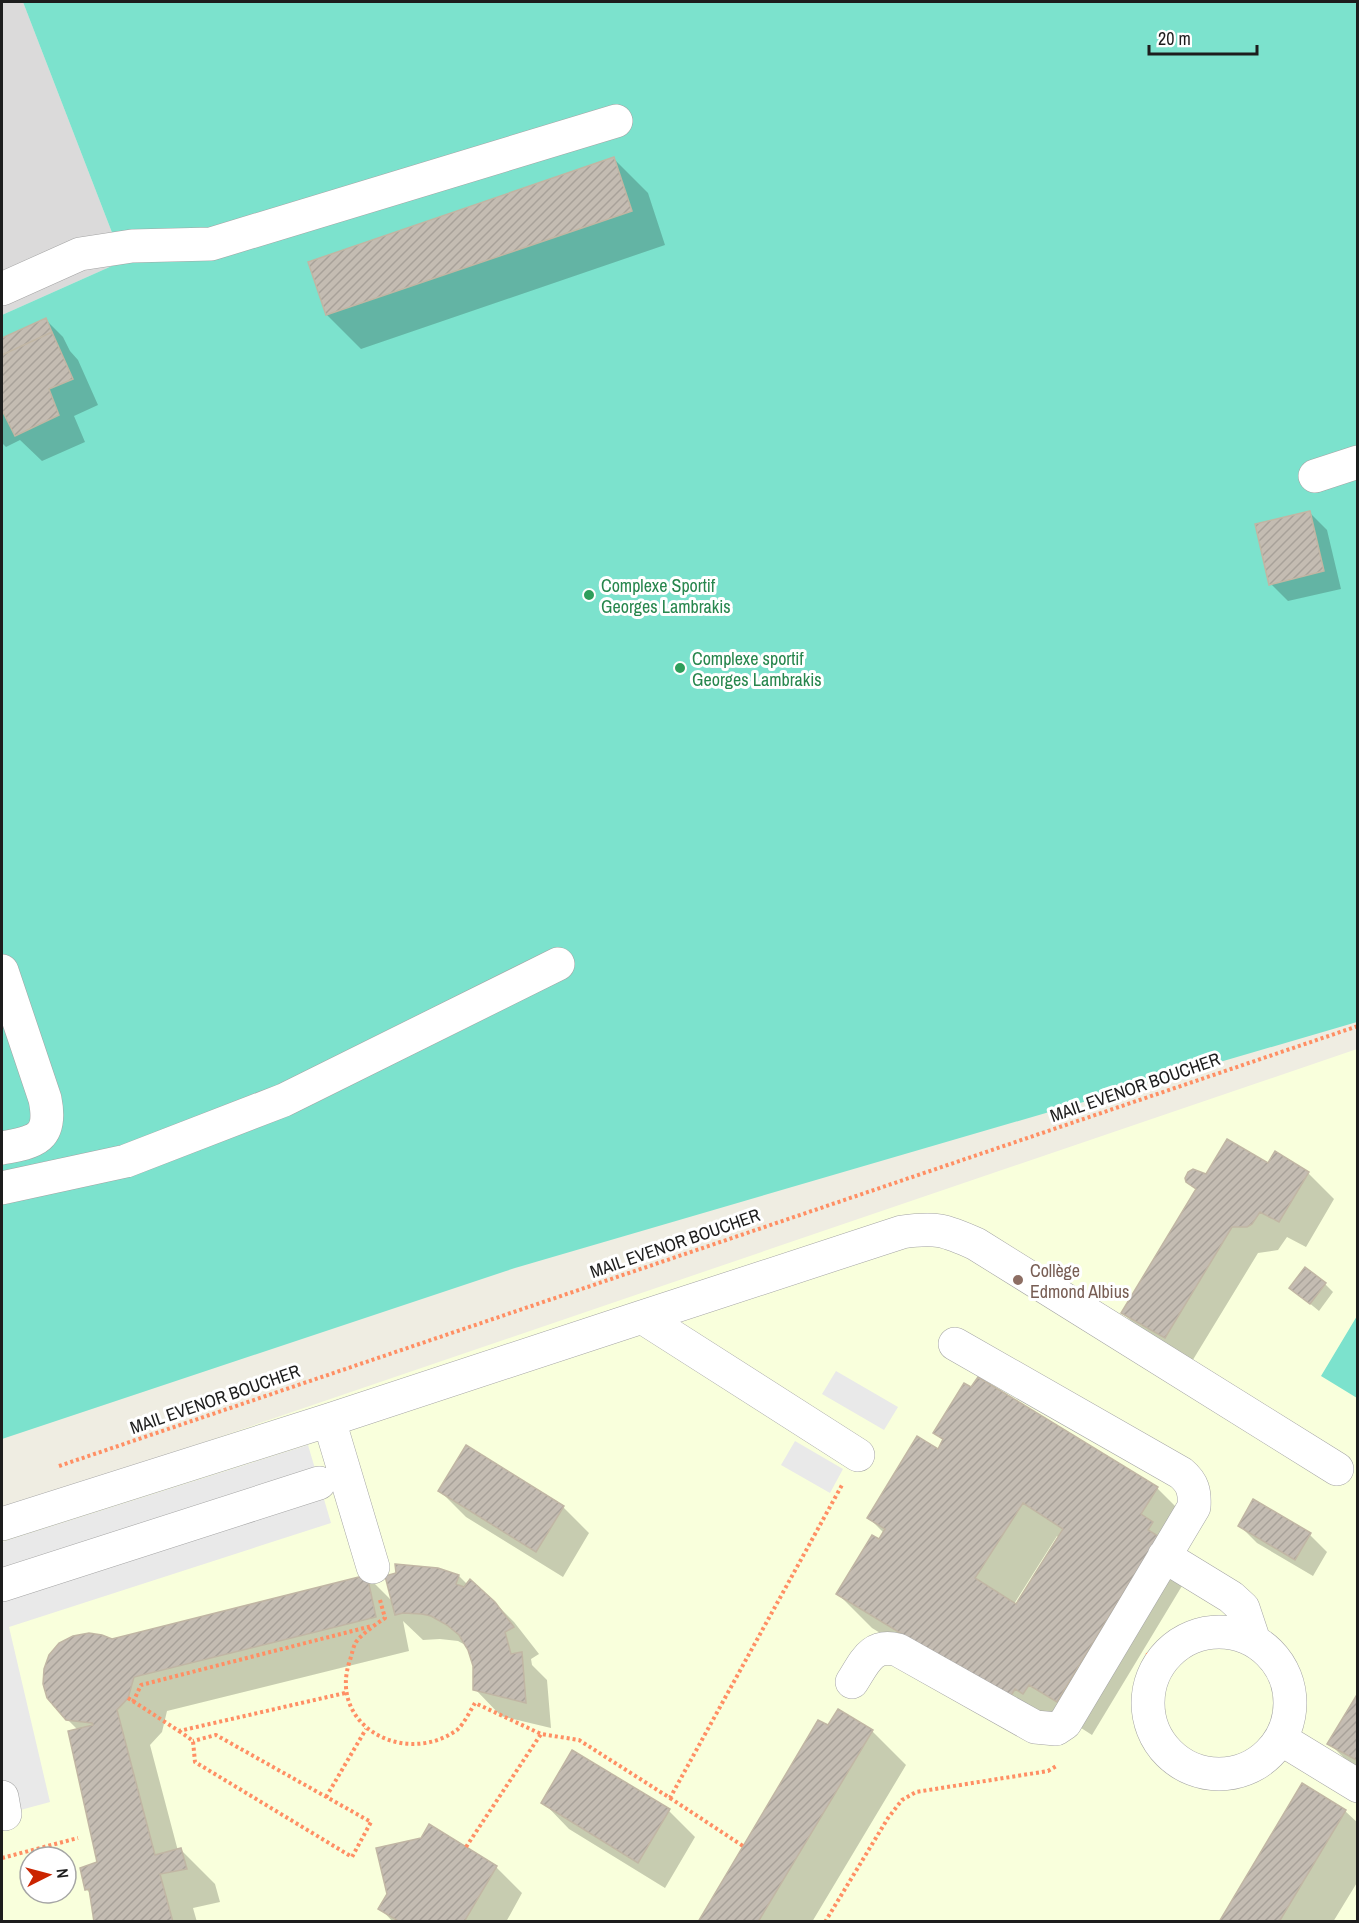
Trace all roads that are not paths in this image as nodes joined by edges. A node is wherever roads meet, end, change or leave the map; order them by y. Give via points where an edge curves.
1 (616, 121) dead end
2 (2, 290) edge
3 (1358, 462) edge
4 (1314, 476) dead end
5 (558, 964) dead end
6 (2, 971) edge
7 (2, 1148) edge
8 (2, 1188) edge
9 (642, 1317) junction
10 (955, 1344) dead end
11 (329, 1420) junction
12 (858, 1455) road end
13 (1337, 1469) dead end
14 (319, 1483) dead end
15 (2, 1524) edge
16 (1164, 1556) junction
17 (373, 1567) road end
18 (2, 1585) edge
19 (1254, 1641) junction
20 (852, 1682) dead end
21 (1281, 1739) junction
22 (1358, 1786) edge

1 - 2 lane via 211,244 132,246 80,254
3 - 4 lane
5 - 8 lane via 284,1100 126,1161
6 - 7 lane via 48,1114 47,1126 36,1139
9 - 11 lane
9 - 12 lane
9 - 13 lane via 902,1232 949,1231 986,1250
10 - 16 lane via 1190,1481 1194,1507
11 - 15 lane
11 - 17 lane
14 - 18 lane
16 - 19 lane via 1243,1608
16 - 20 lane via 1065,1723 1056,1729 1035,1727 889,1647 871,1653
19 - 21 lane via 1271,1655 1290,1695
19 - 21 lane via 1232,1633 1209,1632 1153,1654 1149,1721 1159,1743 1176,1760 1197,1772 1221,1775 1245,1770 1266,1758
21 - 22 lane

